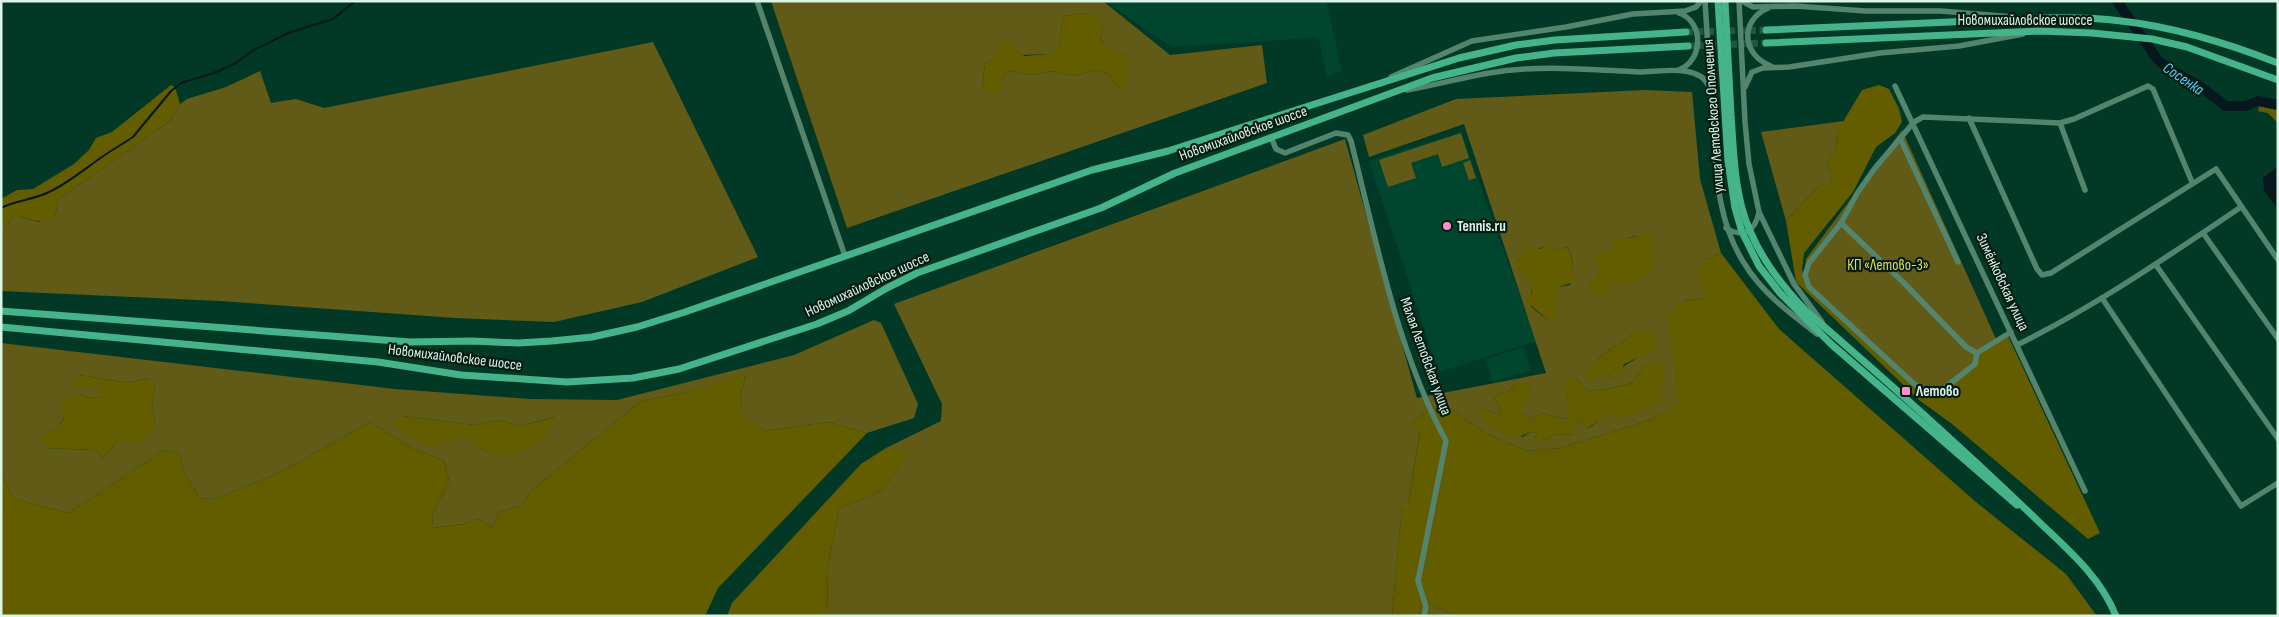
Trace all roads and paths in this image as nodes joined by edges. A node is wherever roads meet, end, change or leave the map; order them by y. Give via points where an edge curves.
1 (757, 1) edge
2 (1701, 1) edge
3 (1705, 1) edge
4 (1718, 1) edge
5 (1725, 1) edge
6 (1740, 1) edge
7 (1770, 7) junction
8 (1675, 11) junction
9 (2035, 18) junction
10 (1766, 30) tunnel mouth
11 (2040, 31) junction
12 (1686, 32) tunnel mouth
13 (1766, 43) tunnel mouth
14 (1688, 46) tunnel mouth
15 (2278, 62) edge
16 (1775, 67) junction
17 (1673, 72) junction
18 (1387, 79) junction
19 (2278, 80) edge
20 (1895, 86) dead end
21 (1711, 92) junction
22 (1390, 93) junction
23 (1743, 94) junction
24 (1970, 118) junction
25 (1914, 122) junction
26 (2060, 123) junction
27 (1270, 136) junction
28 (1900, 138) junction
29 (2192, 182) junction
30 (2085, 190) dead end
31 (2241, 207) junction
32 (1759, 212) junction
33 (1841, 223) junction
34 (1726, 228) junction
35 (1746, 232) junction
36 (2203, 233) junction
37 (845, 256) junction
38 (2278, 260) edge
39 (1958, 262) dead end
40 (2156, 265) junction
41 (2102, 298) junction
42 (1, 311) edge
43 (1, 327) edge
44 (2011, 332) junction
45 (1833, 335) junction
46 (2278, 339) edge
47 (1831, 344) junction
48 (2017, 345) junction
49 (1978, 353) junction
50 (2278, 439) edge
51 (2278, 483) edge
52 (2085, 491) dead end
53 (2037, 520) junction
54 (1424, 616) edge
55 (2116, 616) edge

1 - 37 street
2 - 8 street via 1691,10
3 - 21 street
4 - 35 main road, улица Летовского Ополчения via 1728,162 1734,208
5 - 35 main road, улица Летовского Ополчения via 1734,162
6 - 7 street via 1754,7
6 - 23 street
7 - 9 street via 1941,11
7 - 16 street via 1750,24 1748,39 1752,54
8 - 17 street via 1694,23 1698,39 1695,57 1684,68
8 - 18 street via 1633,14 1472,41
9 - 10 main road, Новомихайловское шоссе
9 - 15 main road, Новомихайловское шоссе via 2120,20 2221,42
11 - 13 main road, Новомихайловское шоссе
11 - 16 street via 1959,46
11 - 19 main road, Новомихайловское шоссе via 2152,40 2215,56
12 - 18 main road, Новомихайловское шоссе via 1516,45
14 - 22 main road, Новомихайловское шоссе via 1516,58 1462,69
16 - 23 street via 1752,72
17 - 21 street via 1698,73 1706,80
17 - 22 street via 1571,67 1526,69
18 - 37 main road, Новомихайловское шоссе via 1168,151 1092,170
20 - 25 street, Зимёнковская улица
21 - 34 street via 1717,180
22 - 27 main road, Новомихайловское шоссе
23 - 32 street via 1749,164
24 - 25 street via 1923,117
24 - 26 street
24 - 29 street via 2042,275 2051,273
25 - 28 street
25 - 44 street, Зимёнковская улица
26 - 29 street via 2148,86 2153,89
26 - 30 street
27 - 43 main road, Новомихайловское шоссе via 1175,173 1101,208 917,273 848,311 817,324 708,361 633,378 567,382 461,375 378,362
27 - 54 street, Малая Летовская улица via 1276,148 1284,153 1336,133 1348,135 1351,141 1399,325 1446,441 1418,581 1426,608
28 - 33 street via 1858,192
28 - 39 street
29 - 31 street via 2216,169
31 - 36 street
31 - 38 street
32 - 35 street via 1756,225
32 - 45 street via 1794,284
33 - 49 street via 1966,347
33 - 49 street via 1809,264 1805,276 1808,287 1928,392 1941,391 1975,364
34 - 35 street via 1733,232
34 - 47 street via 1743,263 1769,295
35 - 45 main road, улица Летовского Ополчения via 1784,288
35 - 47 main road, улица Летовского Ополчения via 1759,266 1780,293
36 - 40 street
36 - 46 street
37 - 42 main road, Новомихайловское шоссе via 637,327 592,337 552,341 410,342
40 - 41 street
40 - 50 street
41 - 48 street via 2062,323
41 - 51 street via 2241,506
44 - 48 street, Зимёнковская улица
44 - 49 street
45 - 53 main road, улица Летовского Ополчения
47 - 53 main road, улица Летовского Ополчения
48 - 52 street, Зимёнковская улица
53 - 55 main road, улица Летовского Ополчения via 2074,555 2111,604

